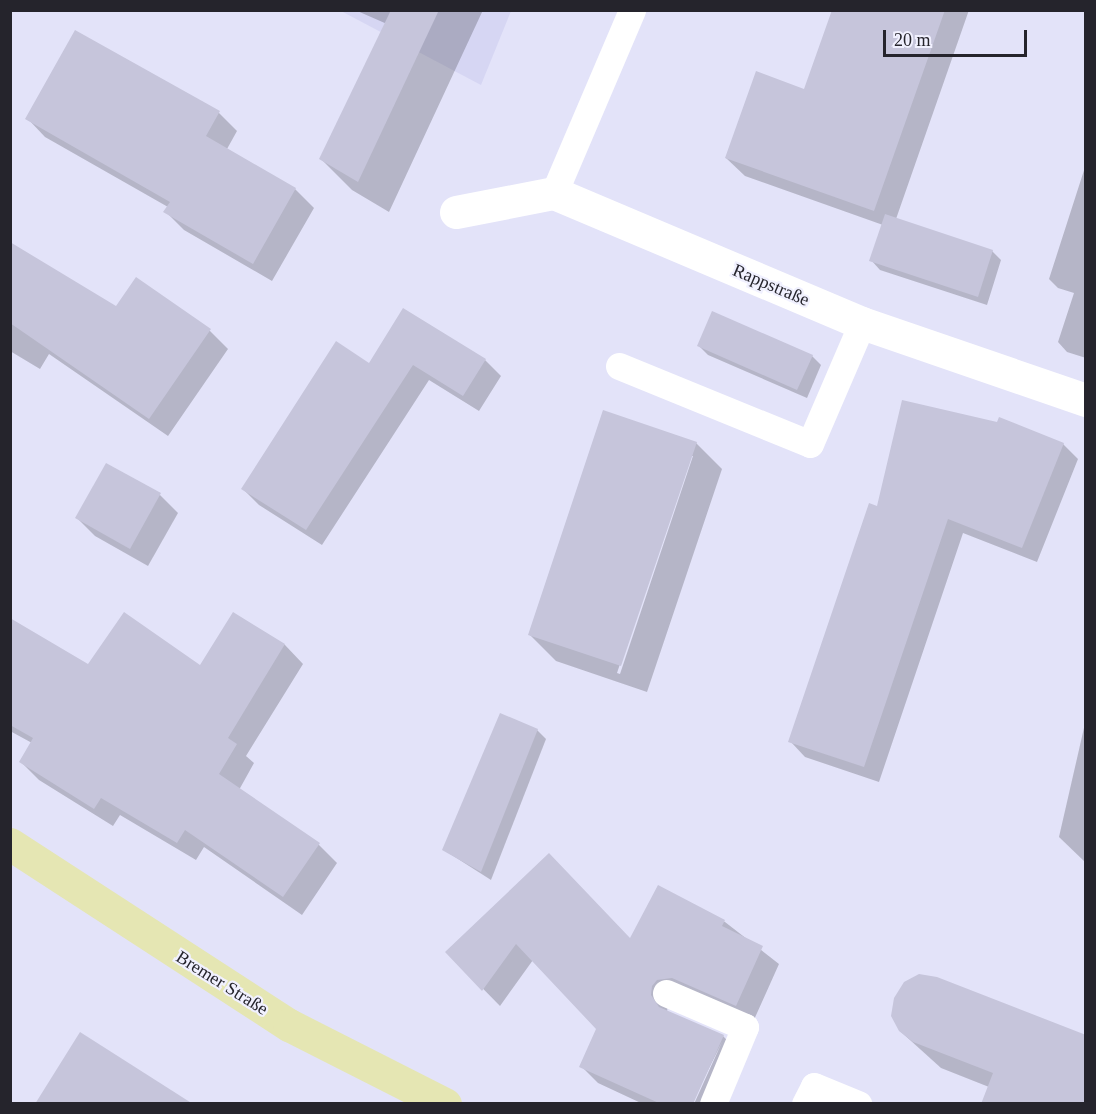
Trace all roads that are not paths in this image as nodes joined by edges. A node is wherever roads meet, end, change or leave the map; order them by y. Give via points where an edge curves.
1 (632, 10) edge
2 (554, 193) junction
3 (456, 212) dead end
4 (862, 323) junction
5 (619, 366) dead end
6 (1086, 400) edge
7 (10, 844) edge
8 (666, 993) dead end
9 (445, 1104) edge
10 (713, 1104) edge
11 (805, 1104) edge
12 (858, 1104) edge

1 - 2 lane
2 - 3 street
2 - 4 street, Rappstraße
4 - 5 lane via 810,444
4 - 6 street, Rappstraße
7 - 9 main road, Bremer Straße via 290,1025
8 - 10 lane via 745,1027
11 - 12 lane via 814,1086

